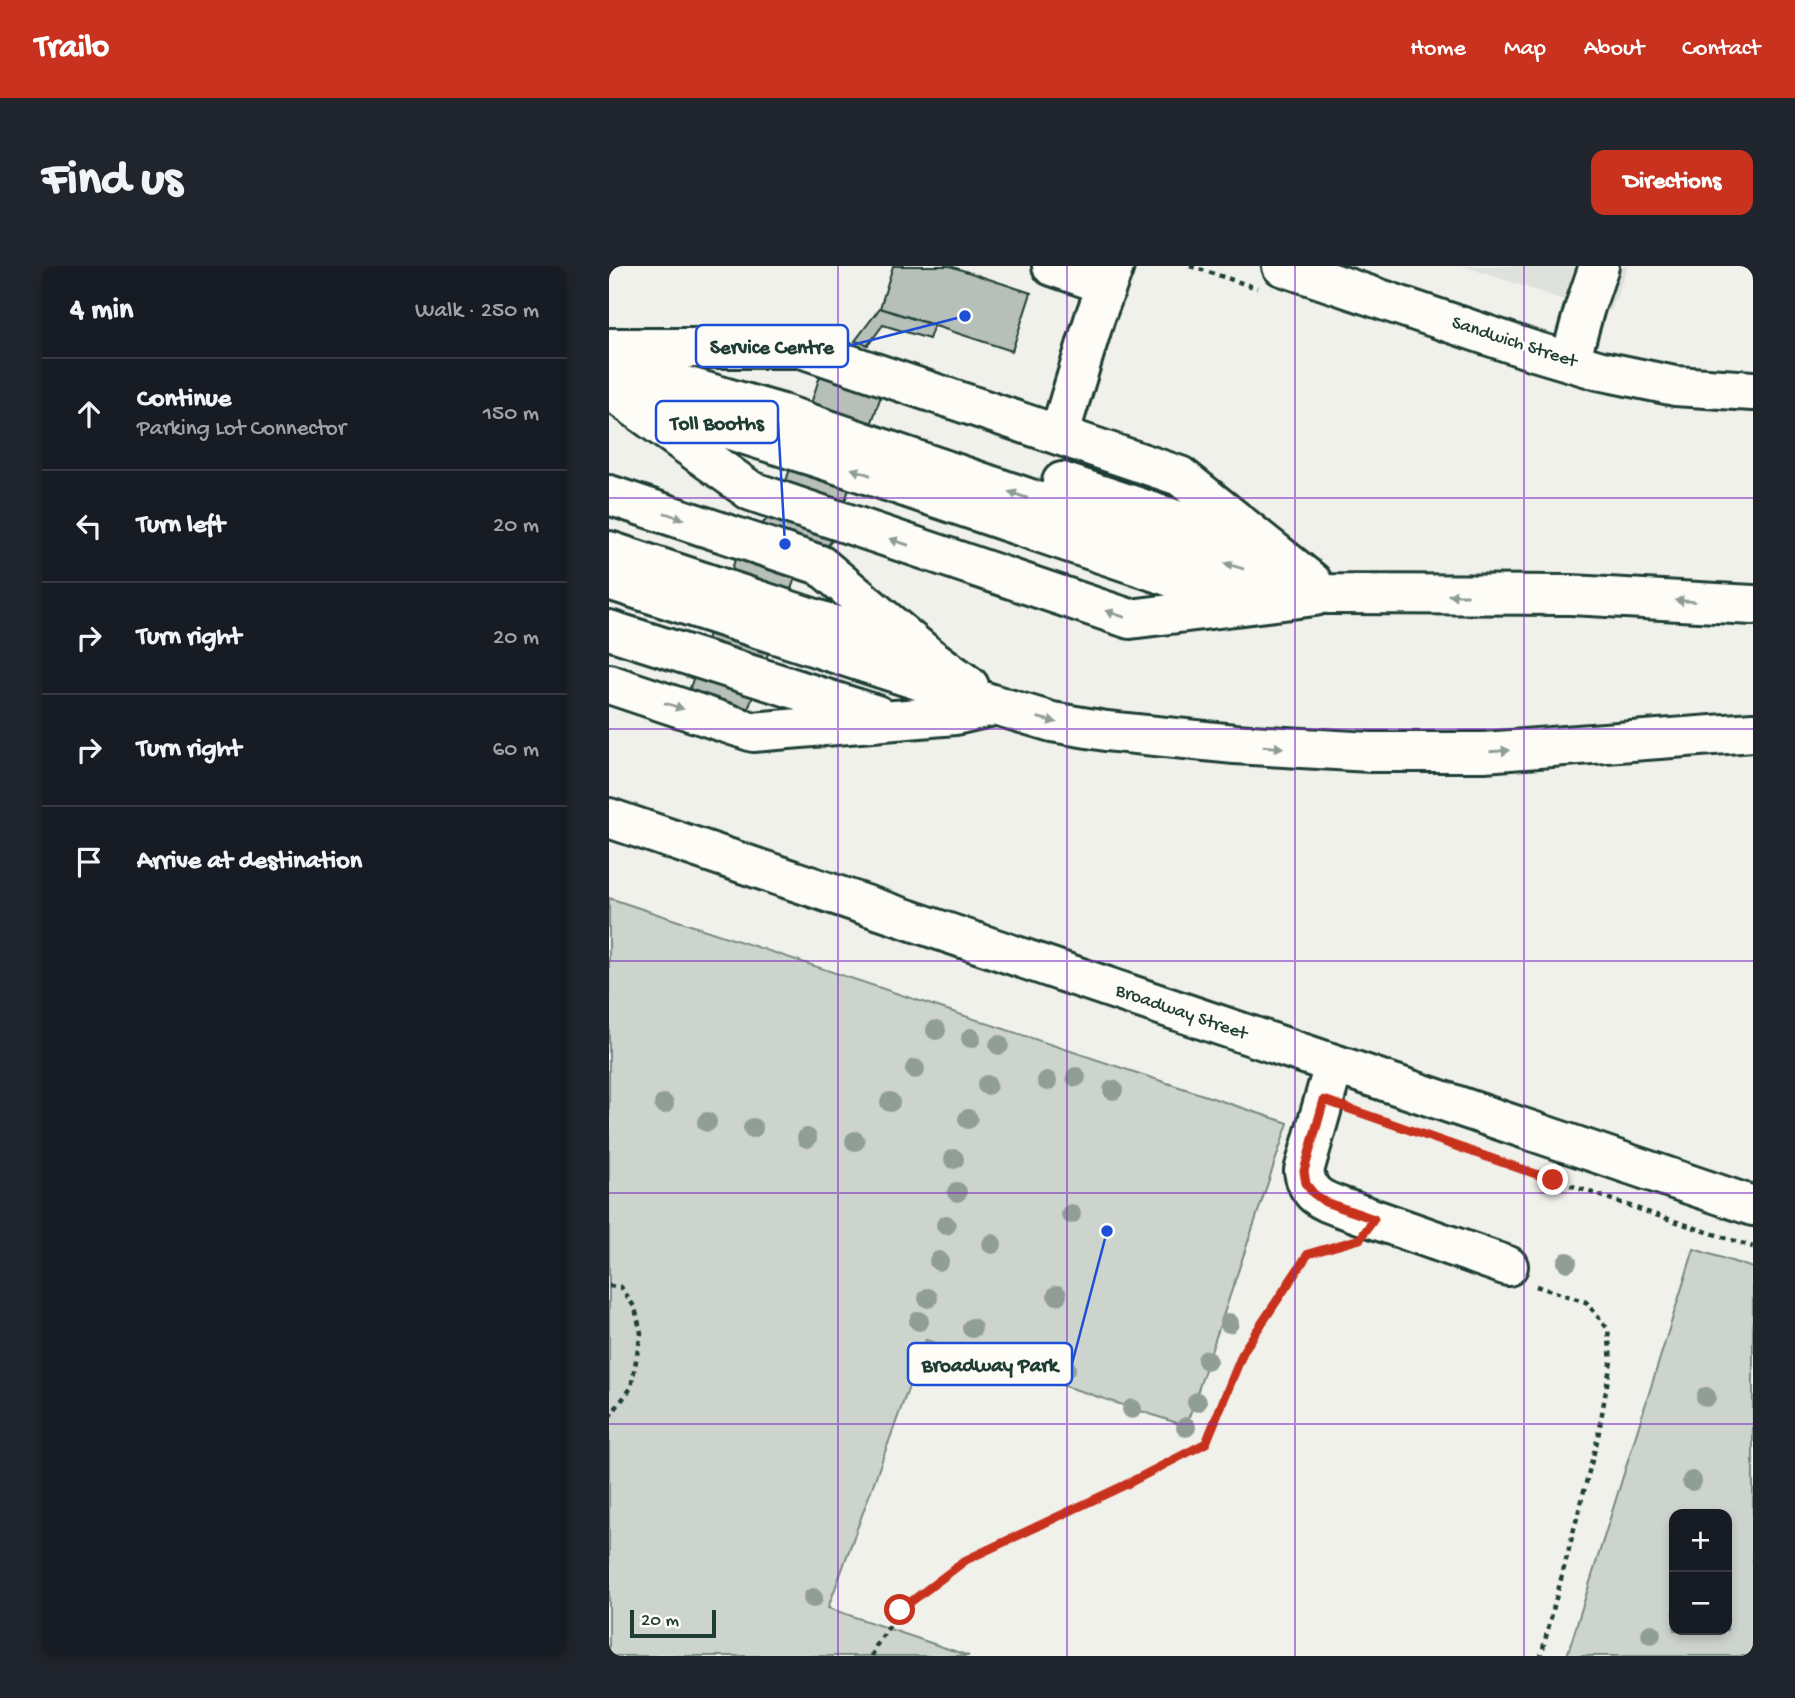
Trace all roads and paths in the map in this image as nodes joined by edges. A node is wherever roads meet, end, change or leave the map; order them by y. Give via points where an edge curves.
1 (1052, 266) edge
2 (1282, 266) edge
3 (1599, 266) edge
4 (1110, 276) edge
5 (609, 348) edge
6 (649, 348) junction
7 (734, 348) junction
8 (1570, 361) junction
9 (612, 383) edge
10 (1753, 391) edge
11 (1059, 435) junction
12 (609, 495) edge
13 (1228, 514) junction
14 (609, 525) edge
15 (609, 551) edge
16 (1276, 552) junction
17 (609, 580) edge
18 (1328, 594) junction
19 (609, 603) edge
20 (1251, 604) junction
21 (1753, 605) edge
22 (885, 619) junction
23 (609, 630) edge
24 (609, 655) edge
25 (928, 656) junction
26 (609, 684) edge
27 (995, 705) junction
28 (955, 715) junction
29 (895, 720) junction
30 (831, 726) junction
31 (1753, 732) edge
32 (609, 818) edge
33 (1329, 1082) junction
34 (1753, 1206) edge
35 (1374, 1219) junction
36 (1753, 1247) edge
37 (1522, 1276) joint
38 (609, 1286) edge
39 (609, 1417) edge
40 (872, 1656) edge
41 (1541, 1656) edge

1 - 4 main road
2 - 8 main road, Sandwich Street
3 - 8 main road
4 - 11 main road
5 - 6 main road
6 - 7 main road
6 - 16 main road
7 - 11 main road via 801,348
7 - 13 main road
8 - 10 main road, Sandwich Street via 1675,386
18 -> 9 main road via 1156,542 782,414
20 -> 9 main road
20 -> 9 main road via 1189,611 681,440
11 - 13 main road via 1180,476
12 -> 22 main road via 820,565
13 - 16 main road
14 - 22 main road
15 - 25 main road
16 - 18 main road
17 - 27 main road
18 - 20 main road
21 -> 18 main road via 1571,595
19 - 28 main road
22 - 25 main road
23 - 29 main road
24 - 30 main road
25 - 27 main road
26 -> 30 main road via 753,732
27 - 28 main road
27 -> 31 main road via 1052,722 1106,731 1370,752 1484,752
28 - 29 main road
29 - 30 main road
32 - 33 main road, Broadway Street
33 - 34 main road, Broadway Street
33 - 35 main road via 1304,1171 1306,1184 1325,1202
33 - 36 path via 1643,1211
35 - 37 main road
35 - 40 path via 1360,1239 1308,1254 1244,1350 1206,1443 966,1560 900,1610
37 - 41 path via 1585,1302 1608,1329 1611,1362 1598,1437
38 - 39 path via 621,1287 635,1308 641,1333 631,1388

